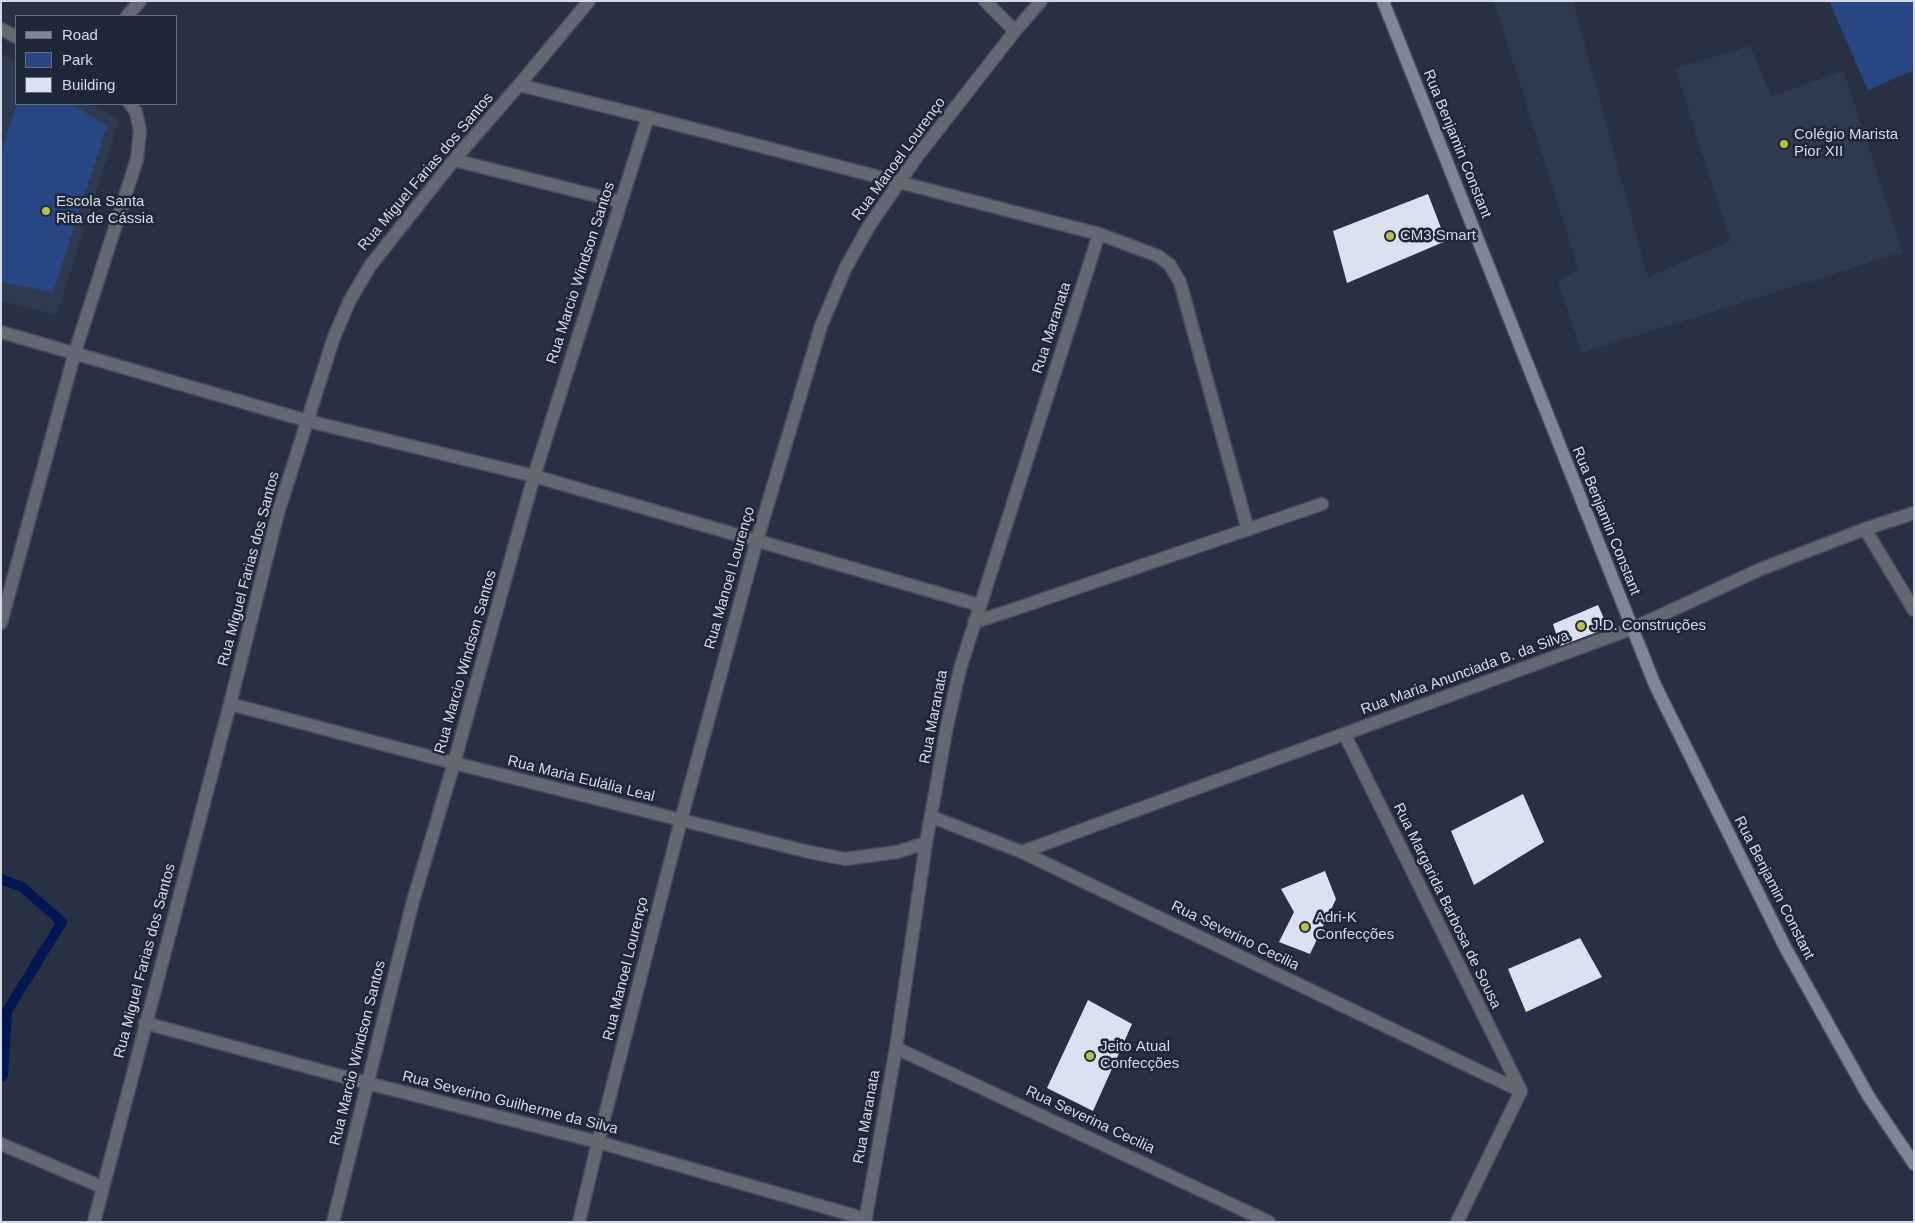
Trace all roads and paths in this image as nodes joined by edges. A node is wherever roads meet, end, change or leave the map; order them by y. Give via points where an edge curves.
1 (140, 1) edge
2 (589, 1) edge
3 (985, 1) edge
4 (1041, 1) edge
5 (1383, 1) edge
6 (127, 15) edge
7 (1, 29) edge
8 (1016, 30) junction
9 (15, 36) edge
10 (519, 86) junction
11 (131, 105) edge
12 (648, 116) junction
13 (454, 160) junction
14 (899, 182) junction
15 (621, 202) junction
16 (1099, 234) junction
17 (1, 332) edge
18 (75, 352) junction
19 (308, 421) junction
20 (534, 476) junction
21 (1322, 504) dead end
22 (1914, 513) edge
23 (1865, 529) junction
24 (1248, 530) junction
25 (757, 540) junction
26 (979, 605) junction
27 (1914, 610) edge
28 (974, 622) junction
29 (1, 624) edge
30 (1631, 628) junction
31 (230, 704) junction
32 (1345, 735) junction
33 (454, 763) junction
34 (932, 818) junction
35 (680, 820) junction
36 (926, 843) junction
37 (1022, 852) junction
38 (145, 1023) junction
39 (896, 1048) junction
40 (367, 1083) junction
41 (1521, 1091) junction
42 (598, 1142) junction
43 (1, 1144) edge
44 (1914, 1164) edge
45 (102, 1186) junction
46 (865, 1220) edge
47 (94, 1222) edge
48 (333, 1222) edge
49 (580, 1222) edge
50 (1270, 1222) edge
51 (1456, 1222) edge

1 - 6 street
2 - 10 street, Rua Miguel Farias dos Santos
3 - 8 street
4 - 8 street, Rua Manoel Lourenço
5 - 30 main road, Rua Benjamin Constant
7 - 9 street
8 - 14 street, Rua Manoel Lourenço
10 - 12 street
10 - 13 street, Rua Miguel Farias dos Santos
11 - 18 street via 136,112 140,131 137,159
12 - 14 street
12 - 15 street, Rua Marcio Windson Santos
13 - 15 street
13 - 19 street, Rua Miguel Farias dos Santos via 370,266 350,300 334,337
14 - 16 street
14 - 25 street, Rua Manoel Lourenço via 850,260 821,326
15 - 20 street, Rua Marcio Windson Santos
16 - 24 street via 1158,256 1170,265 1180,282
16 - 26 street, Rua Maranata
17 - 18 street
18 - 19 street
18 - 29 street
19 - 20 street
19 - 31 street, Rua Miguel Farias dos Santos via 278,512
20 - 25 street
20 - 33 street, Rua Marcio Windson Santos
21 - 24 street
22 - 23 street, Rua Maria Anunciada B. da Silva
23 - 27 street
23 - 30 street, Rua Maria Anunciada B. da Silva via 1761,569
24 - 28 street
25 - 26 street
25 - 35 street, Rua Manoel Lourenço
26 - 28 street, Rua Maranata
28 - 34 street, Rua Maranata via 947,726
30 - 32 street, Rua Maria Anunciada B. da Silva
30 - 44 main road, Rua Benjamin Constant via 1655,685 1786,949 1868,1096
31 - 33 street, Rua Maria Eulália Leal
31 - 38 street, Rua Miguel Farias dos Santos
32 - 37 street, Rua Maria Anunciada B. da Silva
32 - 41 street, Rua Margarida Barbosa de Sousa
33 - 35 street, Rua Maria Eulália Leal
33 - 40 street, Rua Marcio Windson Santos
34 - 36 street, Rua Maranata
34 - 37 street, Rua Severino Cecilia
35 - 36 street, Rua Maria Eulália Leal via 845,859 897,852
35 - 42 street, Rua Manoel Lourenço
36 - 39 street, Rua Maranata
37 - 41 street, Rua Severino Cecilia
38 - 40 street, Rua Severino Guilherme da Silva
38 - 45 street, Rua Miguel Farias dos Santos
39 - 46 street, Rua Maranata
39 - 50 street, Rua Severina Cecilia
40 - 42 street, Rua Severino Guilherme da Silva
40 - 48 street, Rua Marcio Windson Santos
41 - 51 street
42 - 46 street, Rua Severino Guilherme da Silva
42 - 49 street, Rua Manoel Lourenço
43 - 45 street
45 - 47 street, Rua Miguel Farias dos Santos

